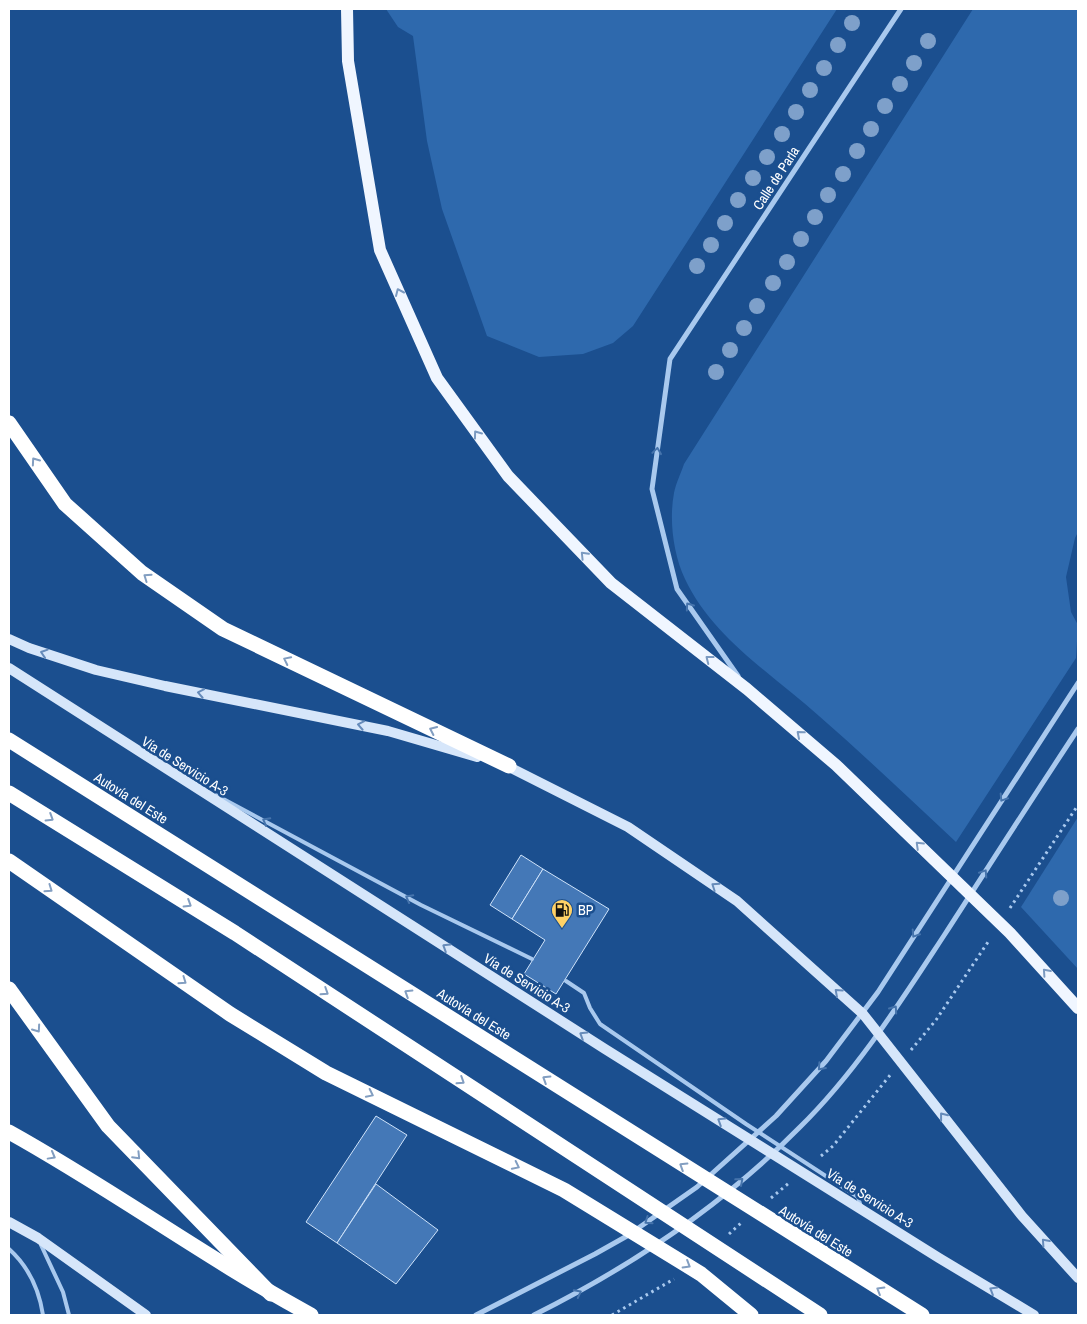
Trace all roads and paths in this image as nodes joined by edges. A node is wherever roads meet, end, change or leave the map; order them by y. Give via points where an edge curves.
1 (347, 9) edge
2 (901, 9) edge
3 (9, 423) edge
4 (9, 639) edge
5 (9, 668) edge
6 (1078, 682) edge
7 (747, 689) junction
8 (1078, 729) edge
9 (9, 740) edge
10 (144, 756) junction
11 (509, 766) junction
12 (9, 793) edge
13 (1078, 805) edge
14 (9, 861) edge
15 (1007, 912) dead end
16 (991, 937) dead end
17 (532, 959) dead end
18 (566, 981) dead end
19 (9, 989) edge
20 (1078, 1008) edge
21 (906, 1057) dead end
22 (894, 1072) dead end
23 (9, 1132) edge
24 (818, 1159) dead end
25 (795, 1178) dead end
26 (765, 1204) dead end
27 (862, 1209) junction
28 (9, 1222) edge
29 (742, 1223) dead end
30 (727, 1235) dead end
31 (38, 1238) junction
32 (9, 1249) edge
33 (681, 1274) dead end
34 (1078, 1278) edge
35 (271, 1294) junction
36 (43, 1315) edge
37 (69, 1315) edge
38 (146, 1315) edge
39 (311, 1315) edge
40 (476, 1315) edge
41 (534, 1315) edge
42 (612, 1315) edge
43 (751, 1315) edge
44 (820, 1315) edge
45 (922, 1315) edge
46 (1034, 1315) edge

7 -> 1 main road via 611,583 508,476 436,378 380,250 348,61
7 -> 2 street, Calle de Parla via 677,589 652,489 670,359
11 -> 3 highway via 223,629 150,579 65,504
11 -> 4 main road via 388,731 96,670
5 - 10 main road, Vía de Servicio A-3
6 -> 40 street via 878,992 826,1062 776,1116 697,1187 626,1236
20 -> 7 main road via 1010,933 850,779
41 -> 8 street via 634,1261 710,1207 801,1127 857,1062 919,973
45 -> 9 highway, Autovía del Este
17 -> 10 lane via 421,905
27 -> 10 main road, Vía de Servicio A-3
34 -> 11 main road via 1022,1216 863,1014 752,914 628,827
12 -> 44 highway via 244,938
13 - 15 path
14 -> 43 highway via 230,1014 326,1073 564,1190 701,1274
16 - 21 path via 936,1020
18 - 27 lane via 584,993 600,1024 858,1196
19 -> 35 highway via 108,1126
22 - 24 path via 833,1146
23 -> 35 highway via 71,1166
25 - 26 path
46 -> 27 main road, Vía de Servicio A-3
28 - 31 main road
29 - 30 path
31 - 37 lane via 63,1292
31 - 38 main road
32 - 36 lane via 21,1260 39,1292
33 - 42 path
35 - 39 highway

